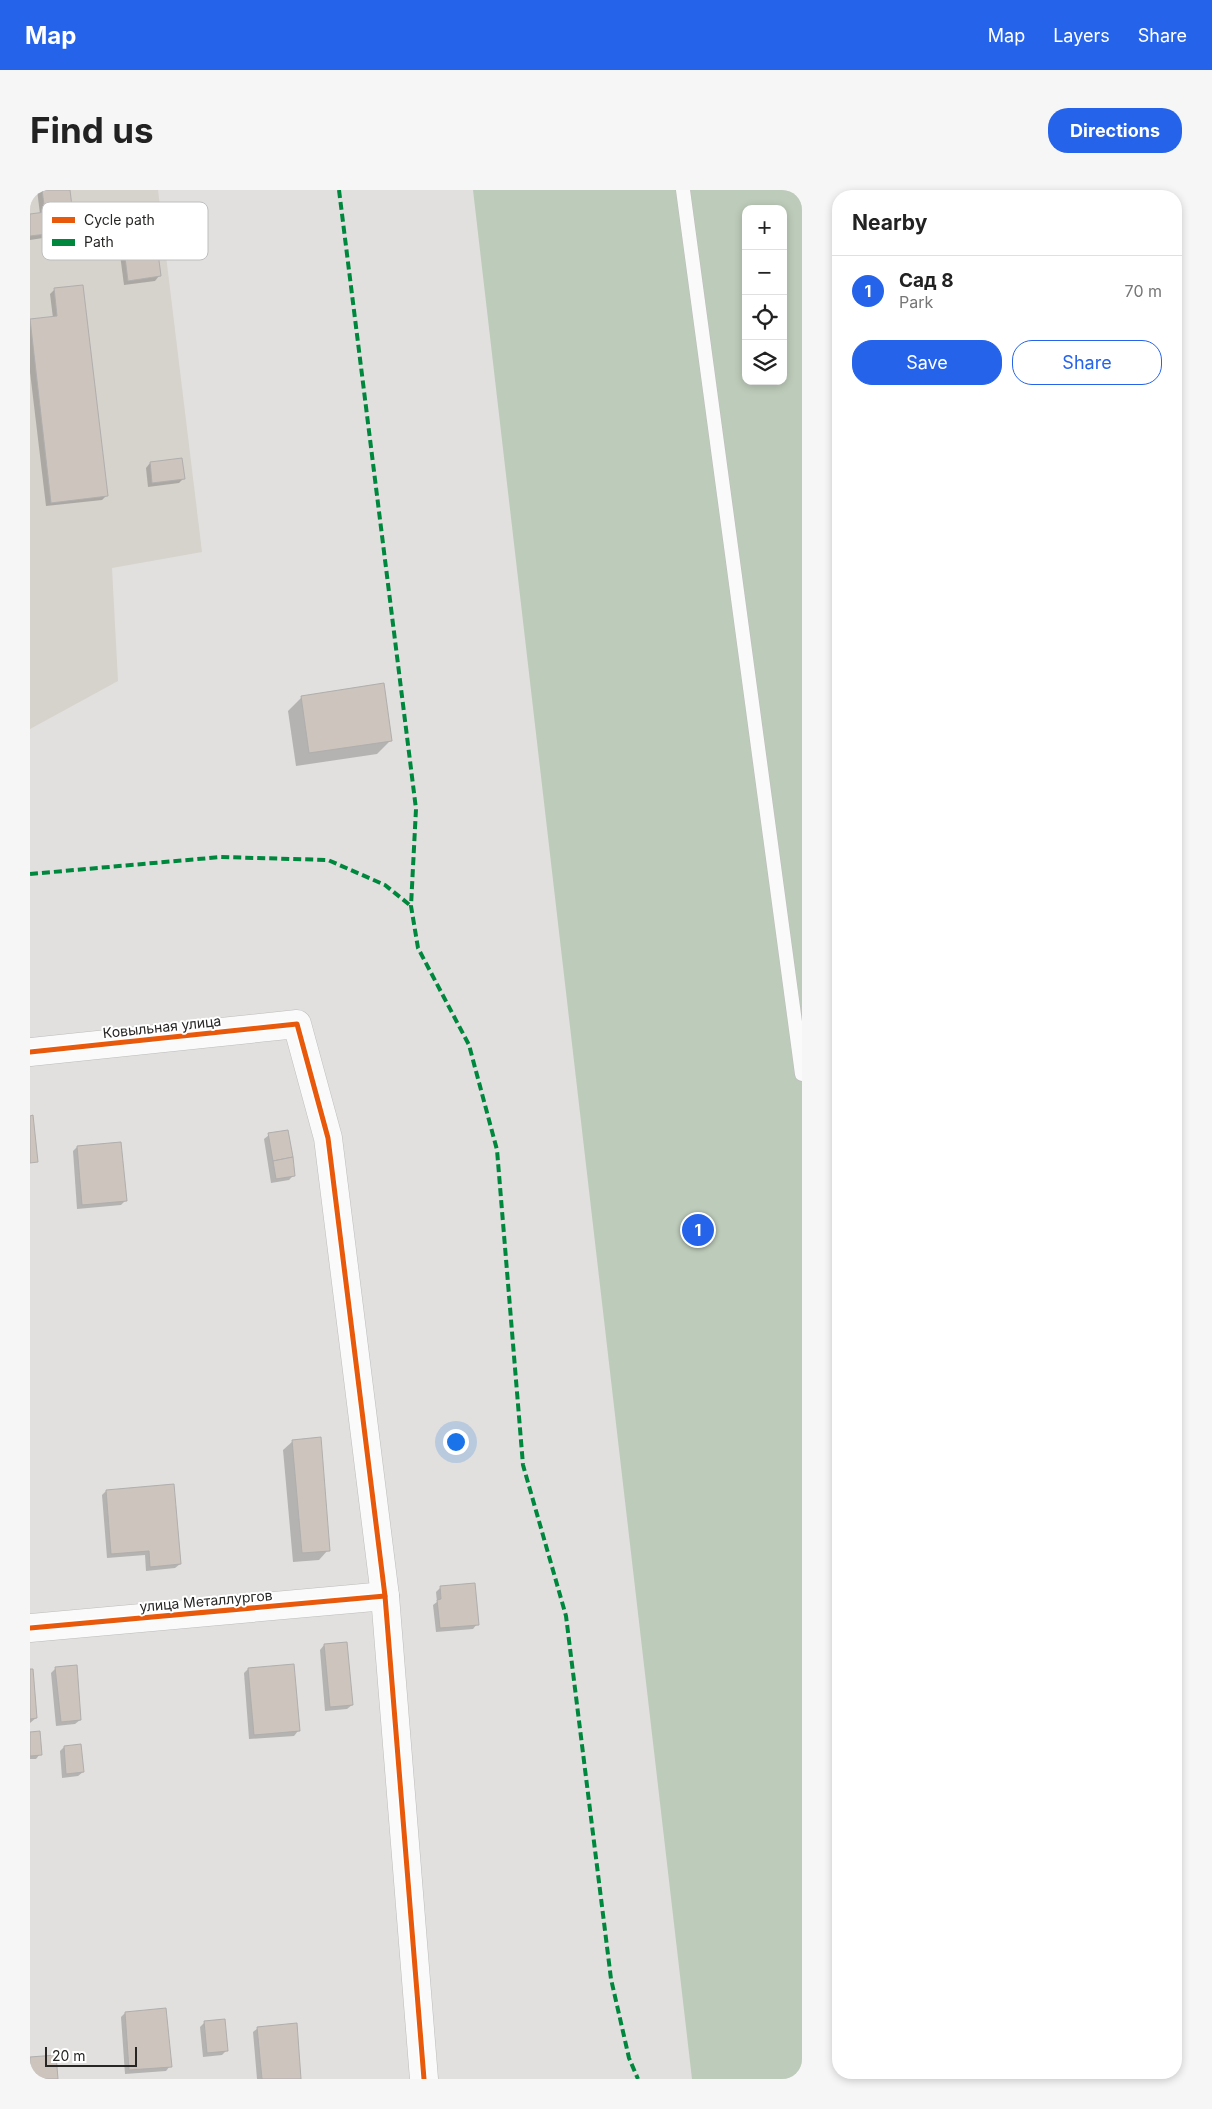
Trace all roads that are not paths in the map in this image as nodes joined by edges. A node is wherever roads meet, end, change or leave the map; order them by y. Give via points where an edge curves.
1 (683, 190) edge
2 (30, 1052) edge
3 (802, 1074) edge
4 (385, 1596) junction
5 (30, 1628) edge
6 (424, 2079) edge

1 - 3 lane
2 - 4 street, Ковыльная улица via 297,1024 328,1138
4 - 5 street, улица Металлургов
4 - 6 street

